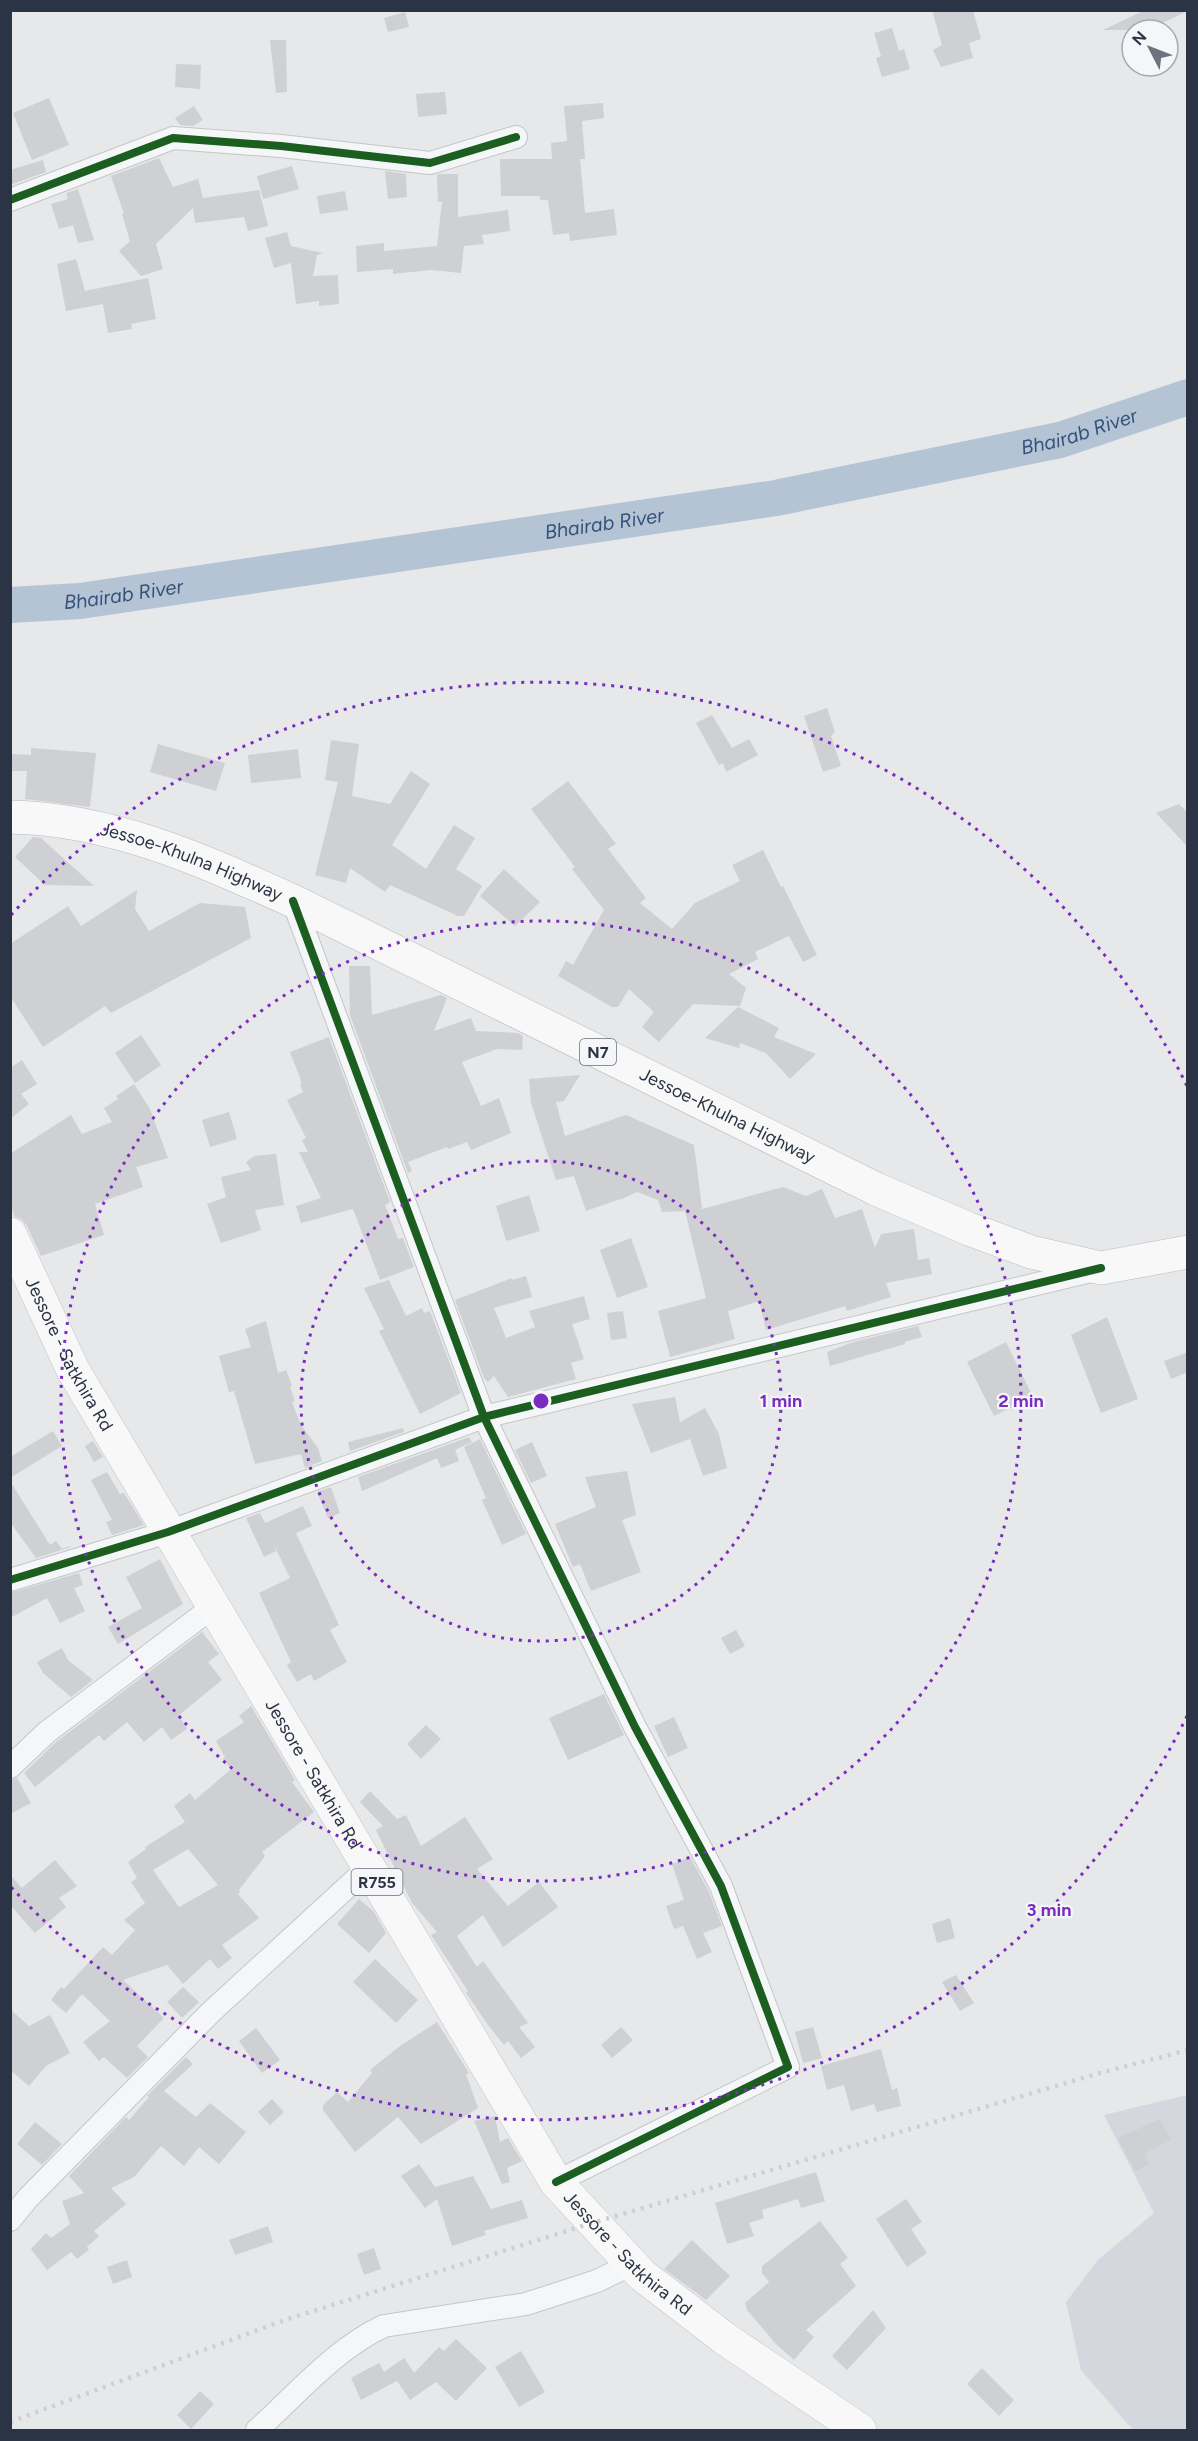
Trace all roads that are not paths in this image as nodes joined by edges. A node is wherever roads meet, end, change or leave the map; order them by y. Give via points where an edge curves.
1 (516, 137) dead end
2 (10, 200) edge
3 (10, 817) edge
4 (293, 902) junction
5 (10, 1234) edge
6 (1188, 1252) edge
7 (1101, 1268) junction
8 (484, 1417) junction
9 (168, 1532) junction
10 (10, 1580) edge
11 (213, 1607) junction
12 (10, 1767) edge
13 (368, 1868) junction
14 (556, 2182) junction
15 (10, 2220) edge
16 (630, 2265) junction
17 (257, 2430) edge
18 (860, 2430) edge

1 - 2 street via 430,163 173,138
3 - 4 main road, Jessoe-Khulna Highway / N7 via 87,825 165,845
4 - 7 main road, Jessoe-Khulna Highway / N7 via 876,1190 1031,1252
4 - 8 street
5 - 9 main road, Jessore - Satkhira Rd / R755 via 73,1370
6 - 7 main road, Jessoe-Khulna Highway / N7
7 - 8 street
8 - 9 street
8 - 14 street via 635,1726 721,1886 788,2067
9 - 10 street
9 - 11 main road, Jessore - Satkhira Rd / R755
11 - 12 street via 47,1732
11 - 13 main road, Jessore - Satkhira Rd / R755
13 - 14 main road, Jessore - Satkhira Rd / R755
13 - 15 street via 211,2012
14 - 16 main road, Jessore - Satkhira Rd / R755
16 - 17 street via 597,2281 526,2304 374,2330 344,2350
16 - 18 main road, Jessore - Satkhira Rd / R755 via 724,2338

